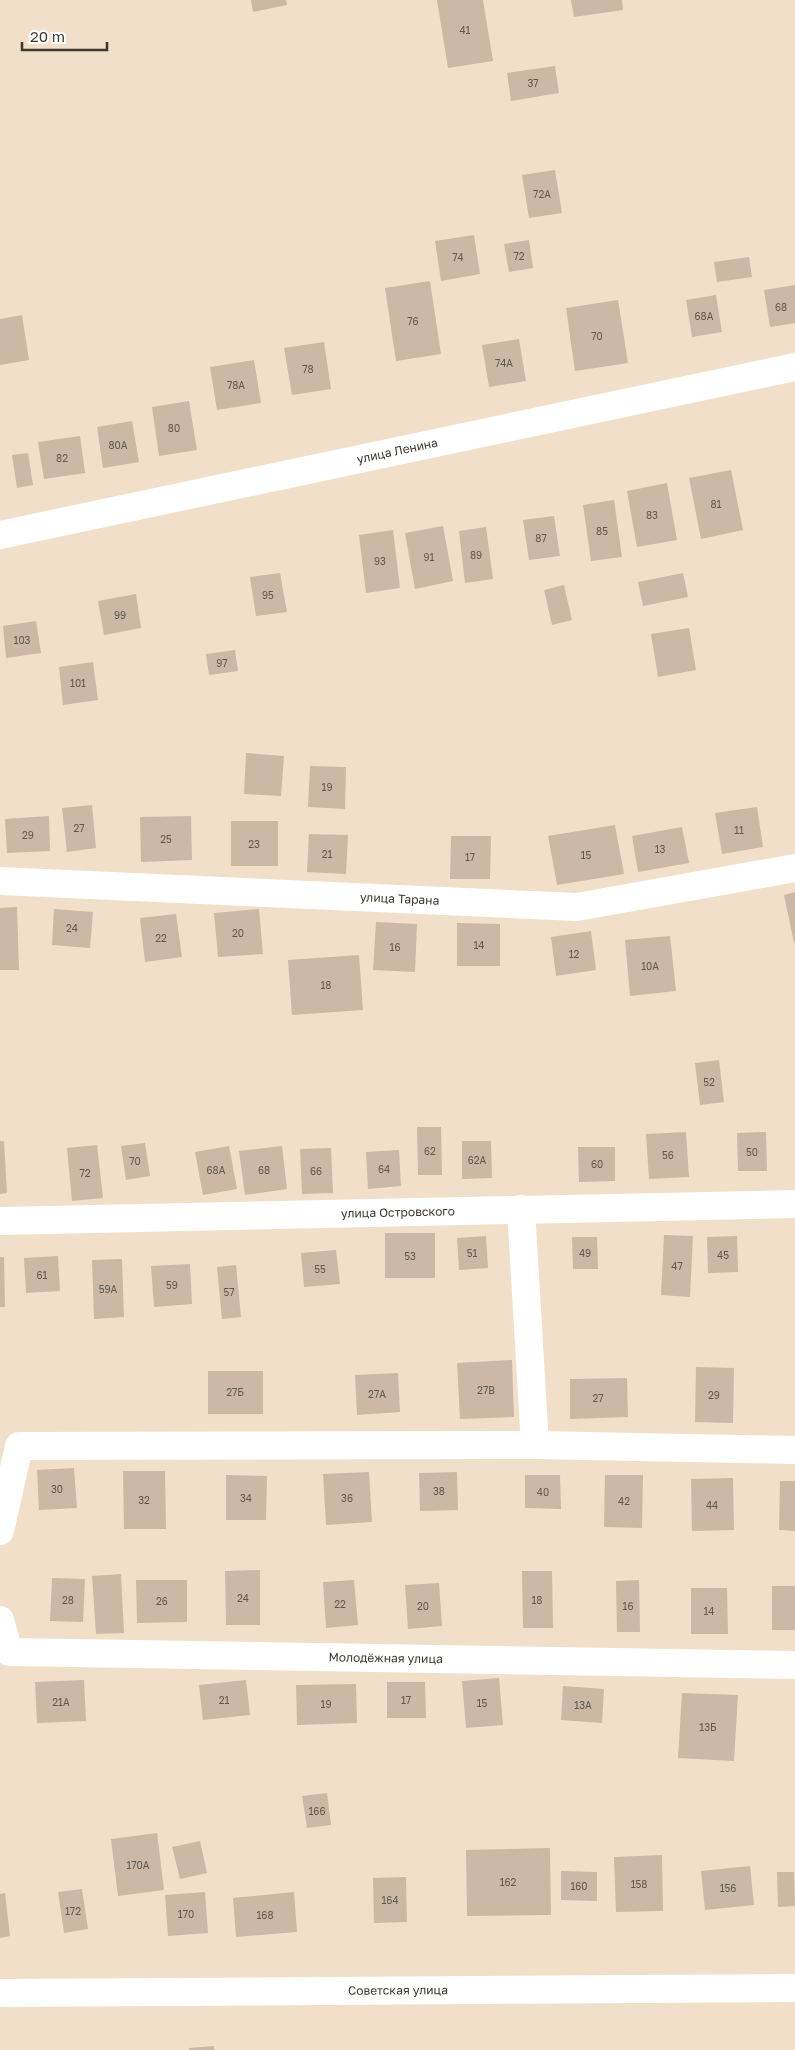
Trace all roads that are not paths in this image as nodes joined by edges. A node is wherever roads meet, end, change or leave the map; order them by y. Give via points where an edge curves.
1 (795, 367) edge
2 (0, 536) edge
3 (795, 868) edge
4 (0, 881) edge
5 (795, 1204) edge
6 (521, 1209) junction
7 (0, 1221) edge
8 (535, 1445) junction
9 (795, 1450) edge
10 (0, 1531) edge
11 (0, 1620) edge
12 (795, 1665) edge
13 (795, 1988) edge
14 (0, 1993) edge

1 - 2 street, улица Ленина
3 - 4 street, улица Тарана via 577,907
5 - 6 street, улица Островского
6 - 7 street, улица Островского
6 - 8 street
8 - 9 street
8 - 10 street via 19,1446
11 - 12 street, Молодёжная улица via 9,1652
13 - 14 street, Советская улица

